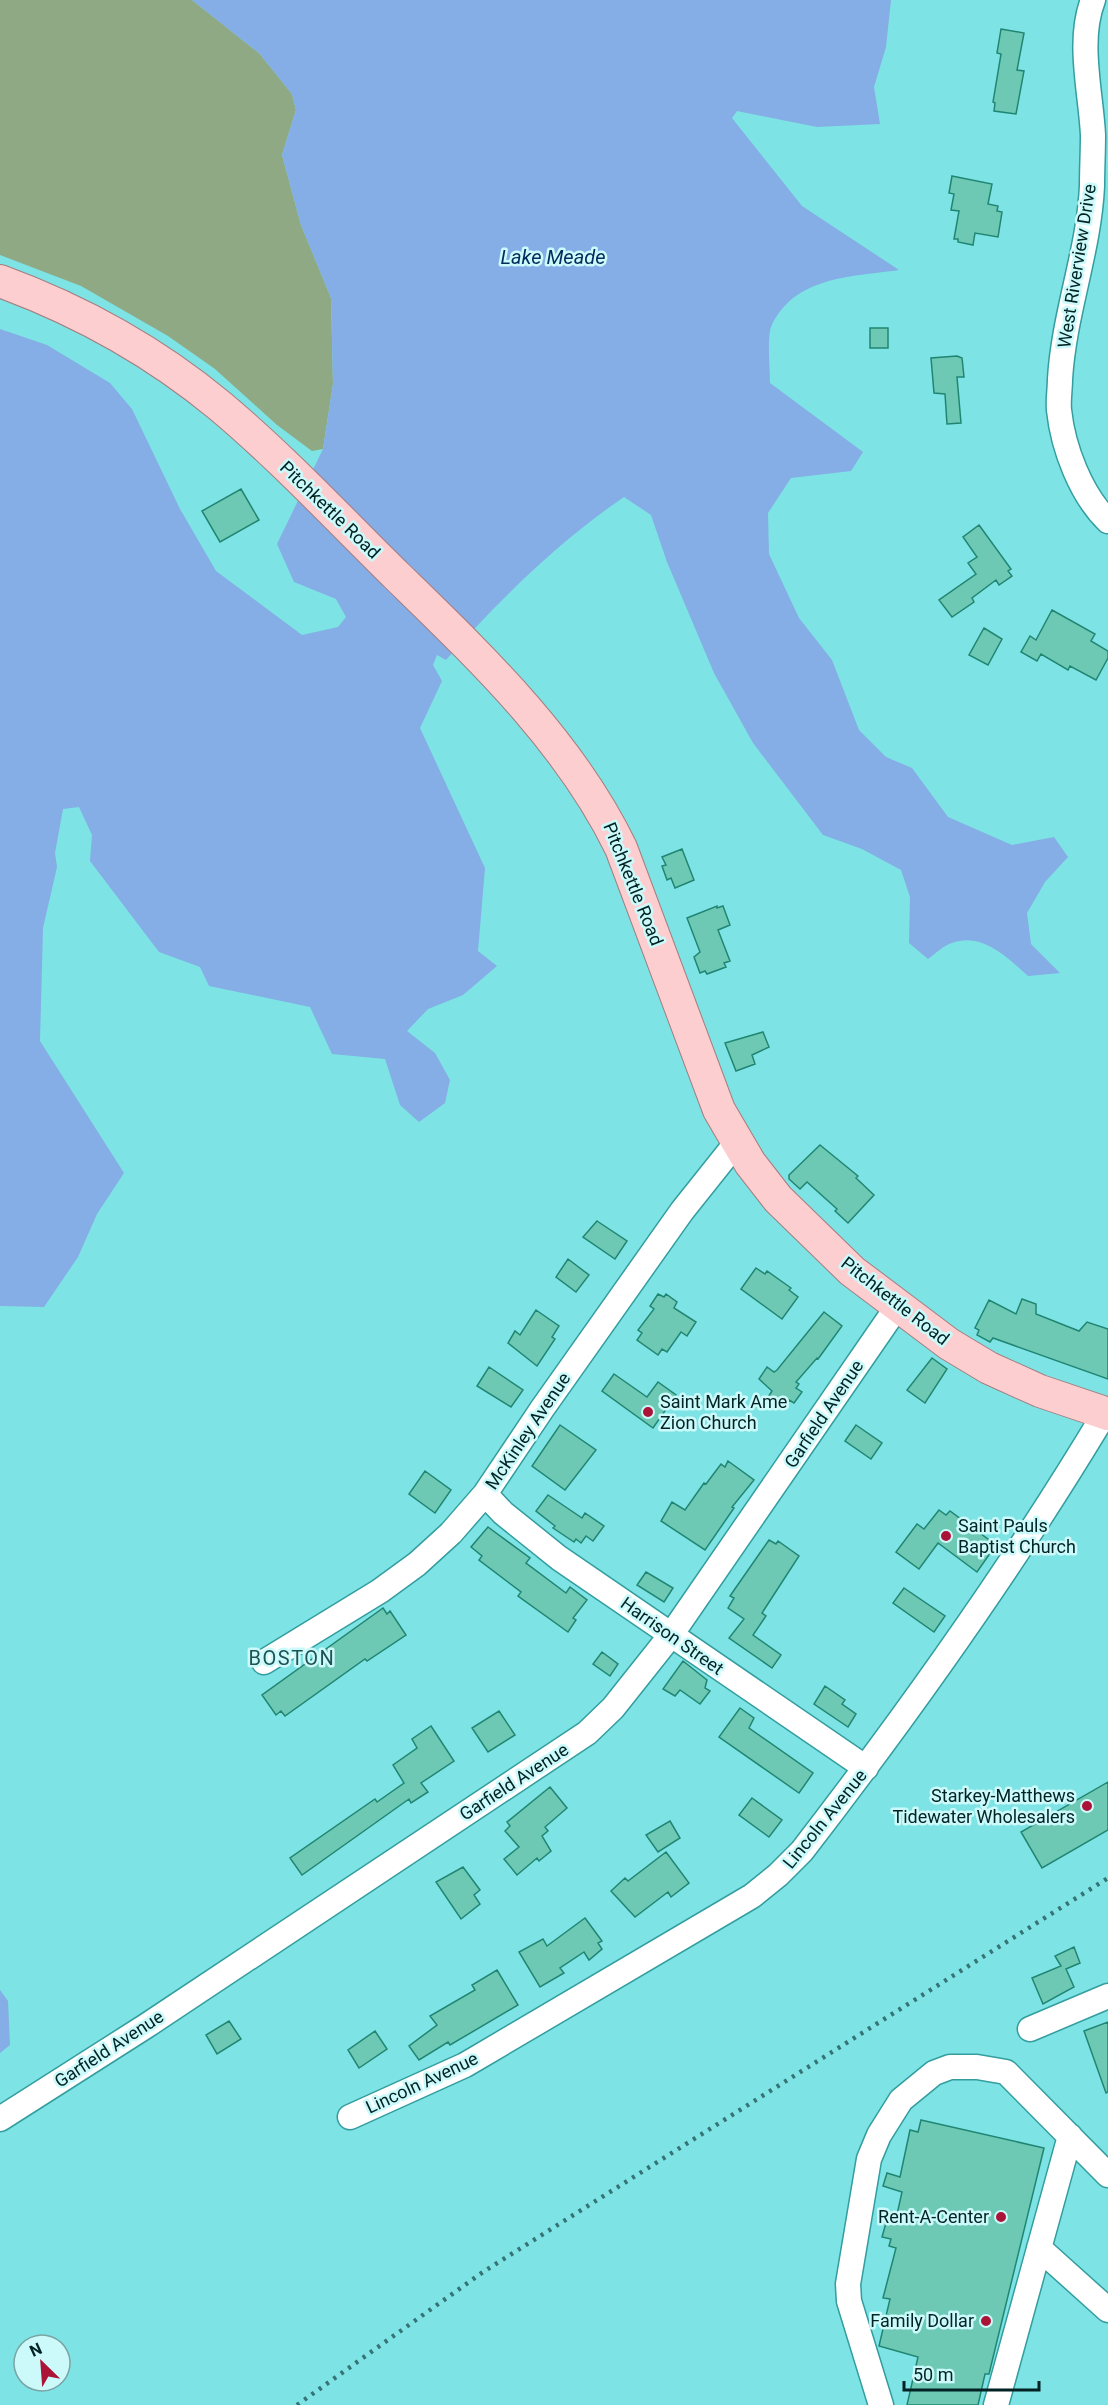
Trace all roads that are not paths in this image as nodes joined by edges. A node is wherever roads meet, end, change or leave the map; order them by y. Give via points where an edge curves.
1 (1093, 0) edge
2 (0, 281) edge
3 (1108, 521) edge
4 (737, 1142) junction
5 (897, 1307) junction
6 (1107, 1413) edge
7 (485, 1494) junction
8 (671, 1635) junction
9 (264, 1662) dead end
10 (866, 1768) junction
11 (1108, 1996) edge
12 (1030, 2029) dead end
13 (350, 2117) dead end
14 (0, 2119) edge
15 (1070, 2136) junction
16 (1108, 2175) edge
17 (1039, 2248) junction
18 (1108, 2310) edge
19 (881, 2405) edge
20 (996, 2405) edge

1 - 3 street, West Riverview Drive via 1087,33 1092,189 1067,315 1059,410 1074,465 1091,500
2 - 4 main road, Pitchkettle Road via 83,317 174,371 220,406 471,648 558,747 603,812 621,848 713,1096
4 - 5 main road, Pitchkettle Road via 778,1199 852,1271
4 - 7 street, McKinley Avenue via 682,1211
5 - 6 main road, Pitchkettle Road via 989,1368
5 - 8 street, Garfield Avenue
6 - 10 street, Lincoln Avenue
7 - 8 street, Harrison Street via 559,1558
7 - 9 street, McKinley Avenue via 417,1564
8 - 10 street, Harrison Street
8 - 14 street, Garfield Avenue via 613,1708 564,1751
10 - 13 street, Lincoln Avenue via 802,1851 752,1896 465,2065
11 - 12 street
15 - 16 street
15 - 17 street
15 - 19 street via 1006,2072 950,2067 927,2077 901,2100 869,2160 848,2284 849,2301
17 - 18 street
17 - 20 street

